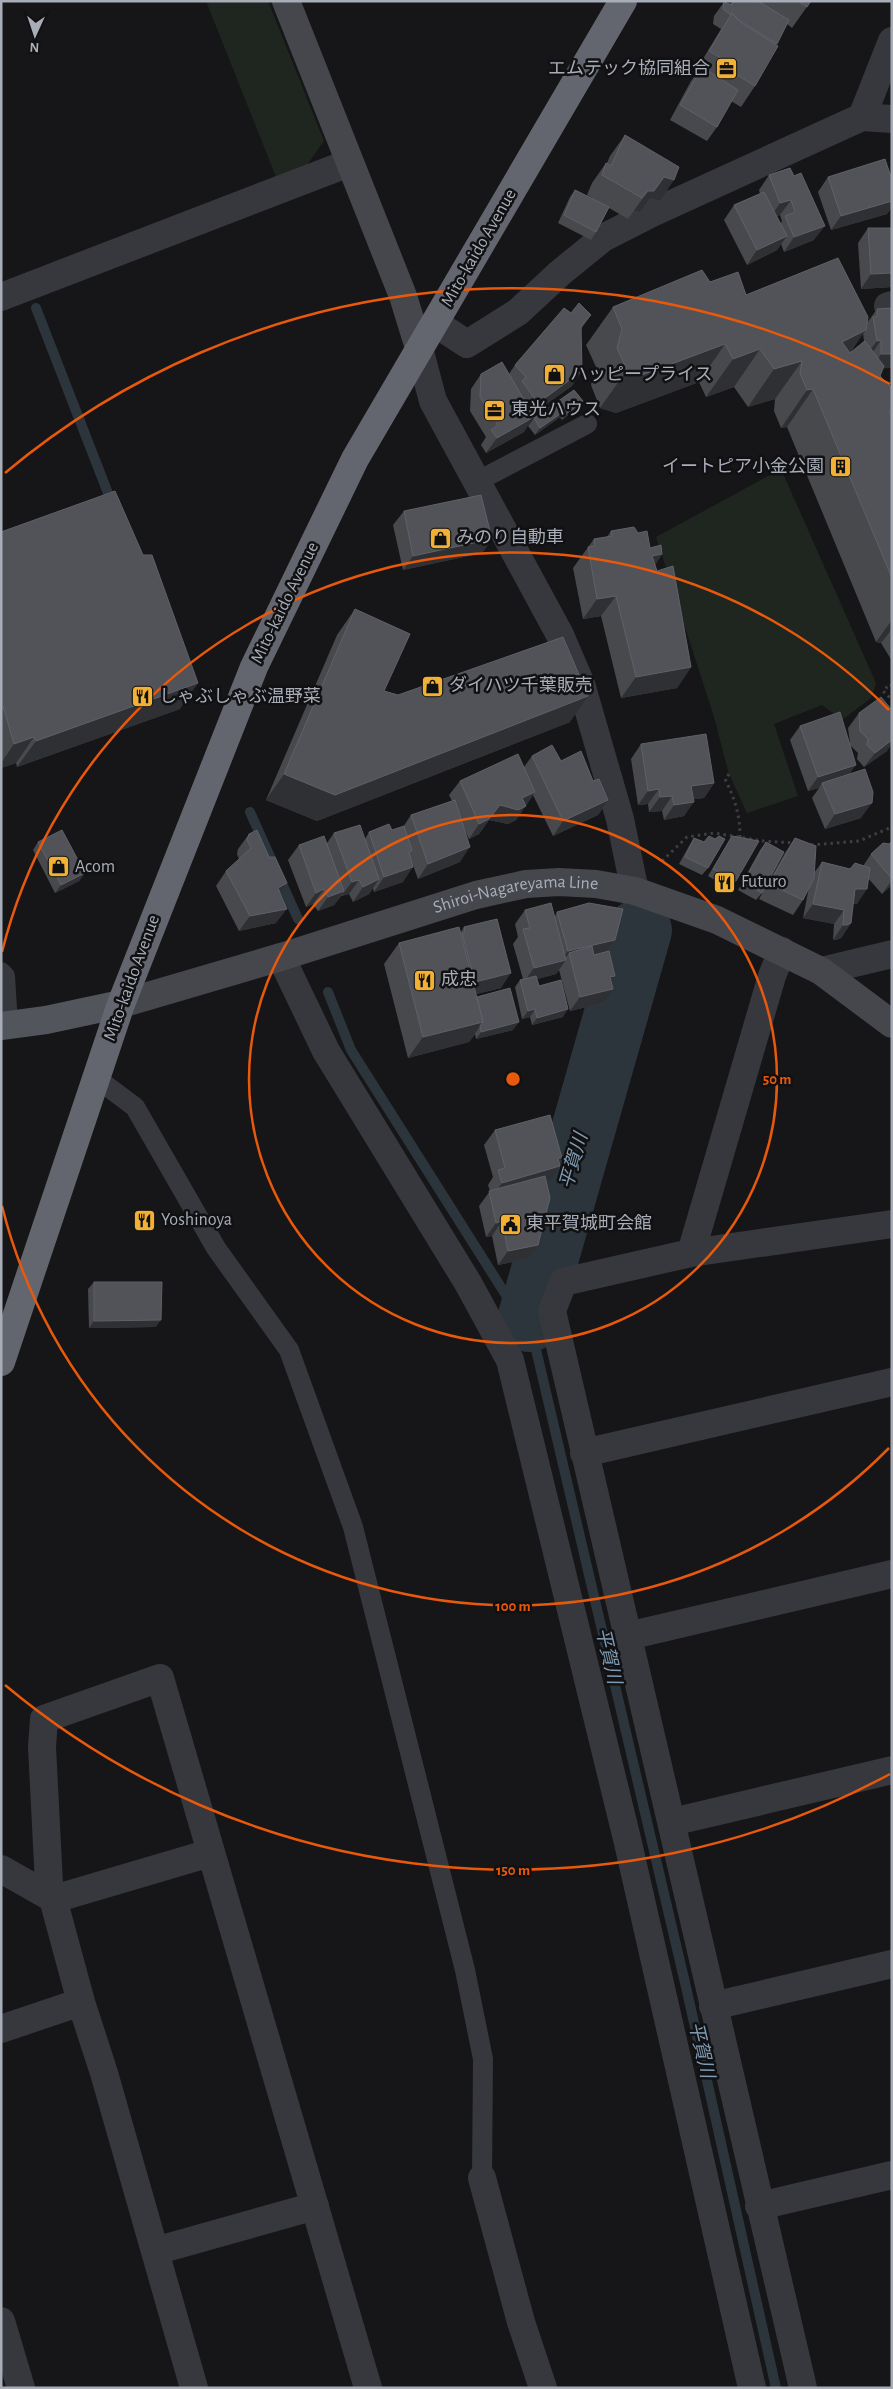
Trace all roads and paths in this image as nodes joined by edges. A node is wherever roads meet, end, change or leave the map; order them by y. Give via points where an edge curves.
1 (286, 1) edge
2 (623, 1) edge
3 (892, 41) edge
4 (862, 117) junction
5 (892, 119) edge
6 (349, 163) junction
7 (1, 297) edge
8 (435, 323) junction
9 (419, 348) junction
10 (587, 424) dead end
11 (476, 482) junction
12 (892, 686) edge
13 (892, 700) edge
14 (729, 774) dead end
15 (892, 827) edge
16 (740, 838) junction
17 (800, 844) edge
18 (810, 844) edge
19 (635, 891) junction
20 (782, 951) junction
21 (892, 954) edge
22 (281, 957) junction
23 (821, 971) junction
24 (1, 972) edge
25 (120, 1004) junction
26 (892, 1024) edge
27 (4, 1026) edge
28 (96, 1078) junction
29 (892, 1224) edge
30 (691, 1253) junction
31 (1, 1362) edge
32 (892, 1382) edge
33 (584, 1453) junction
34 (892, 1574) edge
35 (628, 1636) junction
36 (892, 1770) edge
37 (672, 1822) junction
38 (210, 1853) junction
39 (1, 1869) edge
40 (54, 1899) junction
41 (892, 1964) edge
42 (81, 2002) junction
43 (713, 2006) junction
44 (1, 2029) edge
45 (892, 2175) edge
46 (482, 2178) joint
47 (315, 2206) junction
48 (760, 2206) junction
49 (155, 2251) junction
50 (1, 2321) edge
51 (21, 2388) edge
52 (194, 2388) edge
53 (368, 2388) edge
54 (543, 2388) edge
55 (752, 2388) edge
56 (803, 2388) edge

1 - 6 main road
2 - 8 highway, Mito-kaido Avenue
3 - 4 street
4 - 5 street
4 - 8 street via 602,238 518,312 467,344
6 - 7 street
6 - 9 main road via 403,296
8 - 9 highway, Mito-kaido Avenue
9 - 11 street via 433,401
9 - 25 highway, Mito-kaido Avenue via 355,459 254,667
10 - 11 lane
11 - 19 street via 560,635 581,684 620,820
12 - 13 path via 890,684 883,691
14 - 16 path via 725,779 740,819
15 - 18 path via 859,841
16 - 17 path
16 - 19 path via 714,833 687,837 670,851
19 - 20 main road, Shiroi-Nagareyama Line via 717,920
19 - 22 main road, Shiroi-Nagareyama Line via 596,884 526,884 476,895
20 - 23 main road, Shiroi-Nagareyama Line
20 - 30 street
21 - 23 street
22 - 25 main road, Shiroi-Nagareyama Line
22 - 55 street via 326,1051 468,1283 510,1360 628,1843
23 - 26 main road, Shiroi-Nagareyama Line
24 - 27 lane via 5,976
25 - 27 main road
25 - 28 highway, Mito-kaido Avenue
28 - 31 highway, Mito-kaido Avenue
28 - 46 lane via 135,1107 216,1248 289,1350 347,1510 465,1970 483,2059
29 - 30 street
30 - 33 street via 563,1282 552,1311
32 - 33 street
33 - 35 street
34 - 35 street
35 - 37 street
36 - 37 street
37 - 43 street
38 - 40 street
38 - 40 street via 160,1678 44,1719 42,1756 49,1884
38 - 47 street
39 - 40 street
40 - 42 street
41 - 43 street
42 - 44 street
42 - 49 street
43 - 48 street
45 - 48 street
46 - 54 street via 520,2322
47 - 49 street
47 - 53 street
48 - 56 street
49 - 52 street
50 - 51 street

